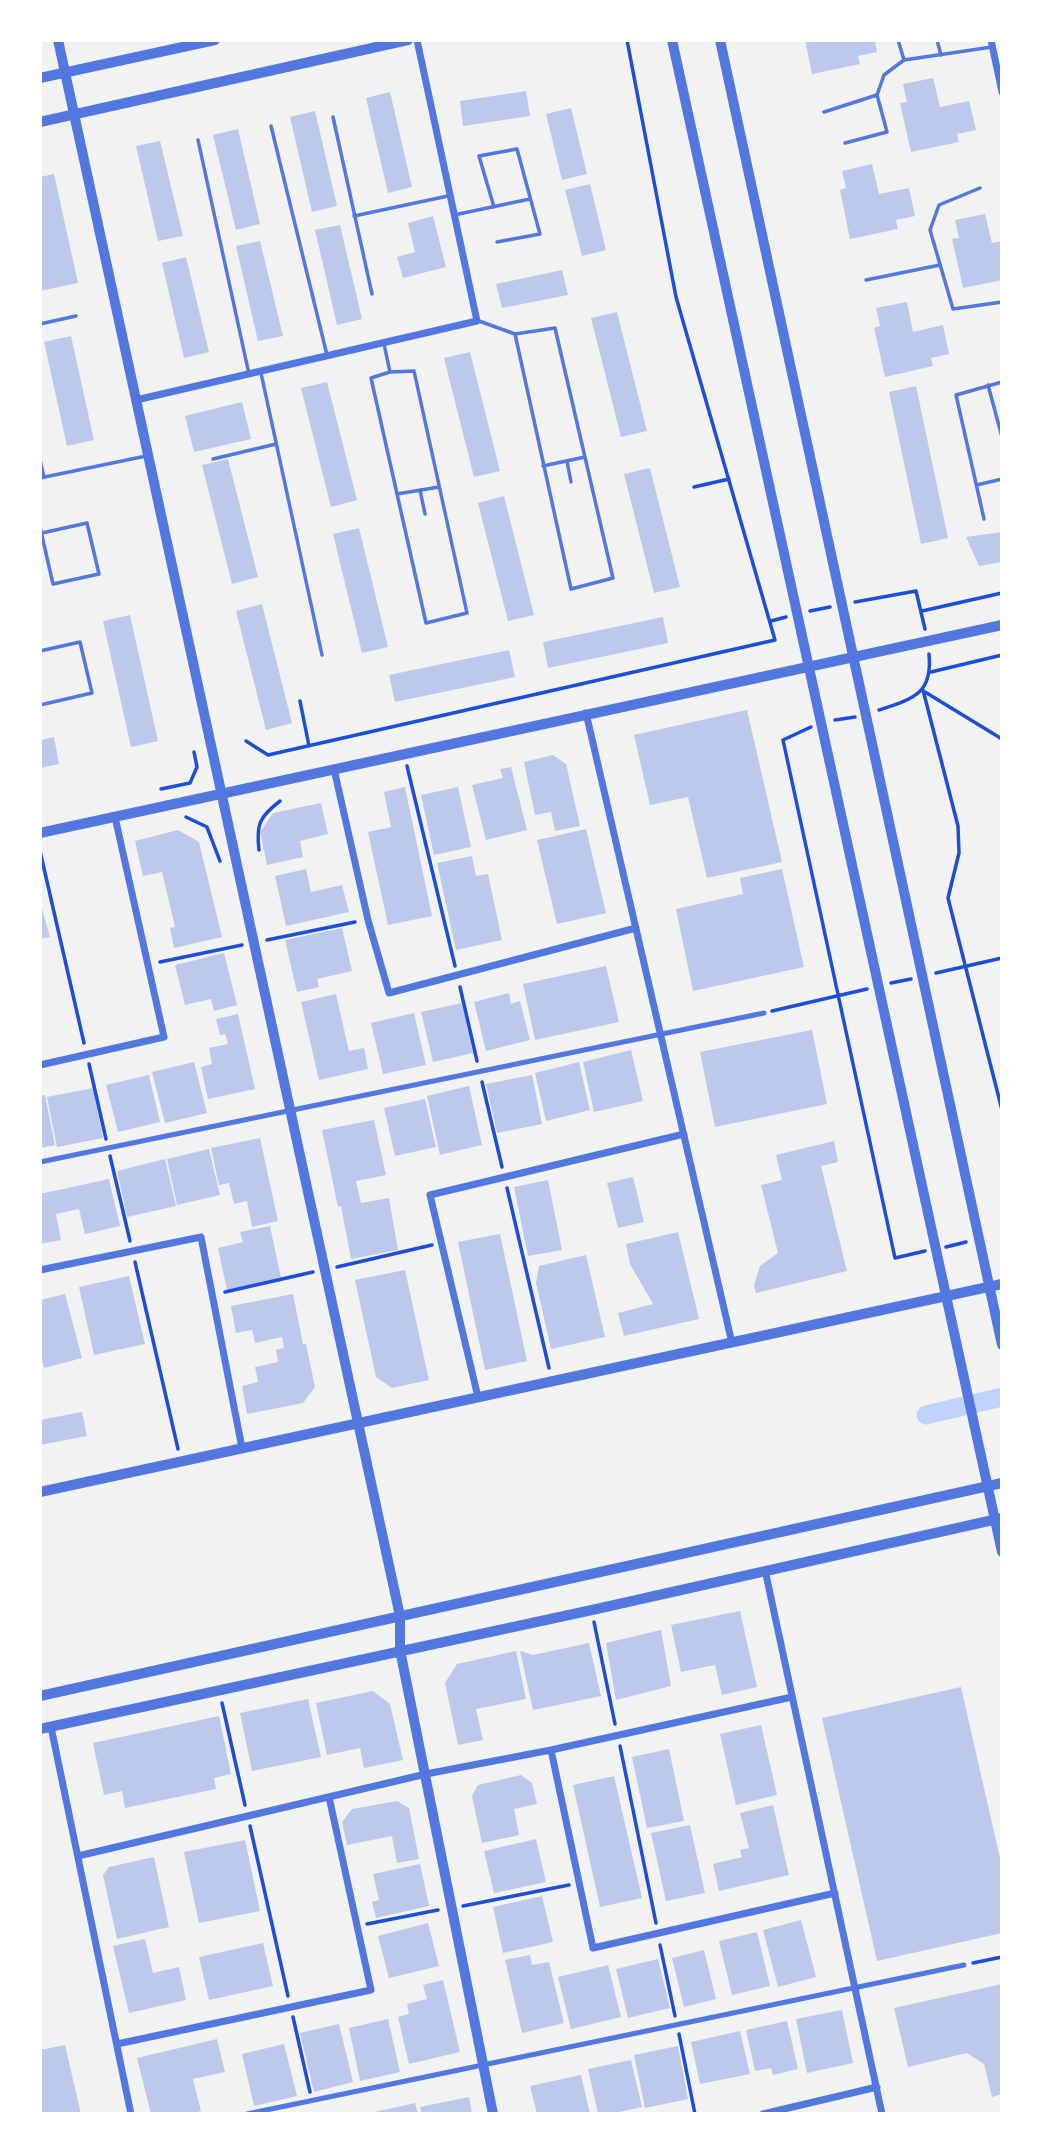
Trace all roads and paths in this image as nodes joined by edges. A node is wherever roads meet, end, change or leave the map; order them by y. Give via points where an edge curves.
1 (58, 40) edge
2 (215, 40) edge
3 (408, 40) edge
4 (418, 40) edge
5 (627, 40) edge
6 (672, 40) edge
7 (720, 40) edge
8 (898, 40) edge
9 (937, 40) edge
10 (991, 44) edge
11 (941, 55) junction
12 (904, 60) junction
13 (65, 73) junction
14 (40, 78) edge
15 (1002, 92) edge
16 (877, 95) junction
17 (824, 112) dead end
18 (74, 115) junction
19 (333, 117) dead end
20 (40, 122) edge
21 (271, 126) dead end
22 (198, 140) dead end
23 (845, 143) dead end
24 (980, 188) dead end
25 (450, 196) junction
26 (530, 199) junction
27 (494, 207) junction
28 (454, 215) junction
29 (354, 216) junction
30 (497, 242) dead end
31 (940, 265) junction
32 (866, 280) dead end
33 (372, 294) dead end
34 (1002, 302) edge
35 (76, 316) dead end
36 (477, 321) junction
37 (40, 324) edge
38 (515, 334) junction
39 (384, 342) junction
40 (327, 355) junction
41 (260, 371) junction
42 (390, 372) junction
43 (249, 374) junction
44 (1002, 382) edge
45 (988, 385) junction
46 (136, 400) junction
47 (1002, 437) edge
48 (276, 444) junction
49 (148, 455) junction
50 (585, 457) junction
51 (212, 459) dead end
52 (40, 460) edge
53 (567, 461) junction
54 (543, 466) junction
55 (42, 478) edge
56 (729, 479) junction
57 (1002, 479) edge
58 (571, 482) dead end
59 (977, 485) junction
60 (439, 486) junction
61 (694, 487) dead end
62 (420, 490) junction
63 (397, 494) junction
64 (425, 514) dead end
65 (984, 520) dead end
66 (40, 527) edge
67 (42, 533) edge
68 (1002, 593) edge
69 (921, 611) dead end
70 (1002, 625) edge
71 (40, 652) edge
72 (1002, 655) edge
73 (322, 656) dead end
74 (854, 658) junction
75 (809, 668) junction
76 (931, 672) dead end
77 (300, 701) dead end
78 (40, 705) edge
79 (586, 713) junction
80 (1002, 739) edge
81 (783, 740) dead end
82 (246, 741) dead end
83 (309, 746) junction
84 (194, 752) dead end
85 (334, 769) junction
86 (161, 789) dead end
87 (223, 794) junction
88 (280, 801) dead end
89 (116, 817) junction
90 (178, 818) dead end
91 (40, 833) edge
92 (259, 850) dead end
93 (220, 861) dead end
94 (636, 928) junction
95 (764, 1013) dead end
96 (661, 1035) junction
97 (40, 1065) edge
98 (1002, 1110) edge
99 (291, 1112) junction
100 (684, 1134) junction
101 (40, 1161) edge
102 (895, 1258) dead end
103 (40, 1270) edge
104 (1002, 1284) edge
105 (991, 1287) junction
106 (946, 1296) junction
107 (732, 1343) junction
108 (1002, 1345) edge
109 (478, 1397) junction
110 (359, 1423) junction
111 (243, 1448) junction
112 (1002, 1483) edge
113 (987, 1486) junction
114 (40, 1492) edge
115 (998, 1519) edge
116 (1002, 1552) edge
117 (765, 1570) junction
118 (592, 1610) junction
119 (400, 1616) junction
120 (400, 1650) junction
121 (220, 1691) junction
122 (40, 1696) edge
123 (792, 1697) junction
124 (46, 1728) edge
125 (617, 1735) junction
126 (551, 1750) junction
127 (426, 1774) junction
128 (329, 1797) junction
129 (248, 1816) junction
130 (78, 1856) junction
131 (578, 1883) junction
132 (835, 1893) junction
133 (452, 1908) junction
134 (357, 1926) junction
135 (658, 1933) junction
136 (1002, 1957) edge
137 (964, 1965) joint
138 (855, 1988) junction
139 (291, 2007) junction
140 (677, 2025) junction
141 (117, 2044) junction
142 (483, 2065) junction
143 (877, 2087) junction
144 (312, 2100) junction
145 (131, 2114) edge
146 (247, 2114) edge
147 (493, 2114) edge
148 (695, 2114) edge
149 (764, 2114) edge
150 (882, 2114) edge

1 - 13 street
2 - 13 street
3 - 18 street
4 - 25 street
5 - 56 path via 676,298
6 - 75 street
7 - 74 street
8 - 12 lane
9 - 11 lane
10 - 11 lane
10 - 15 street
11 - 12 lane
12 - 16 lane via 884,75
13 - 14 street
13 - 18 street
16 - 17 lane
16 - 23 lane via 887,132
18 - 20 street
18 - 46 street
19 - 29 lane
21 - 40 lane
22 - 43 lane
24 - 31 lane via 939,205 930,230
25 - 28 street
25 - 29 lane
26 - 27 lane
26 - 27 lane via 517,149 479,156
26 - 30 lane via 540,234
27 - 28 lane
28 - 36 street
29 - 33 lane
31 - 32 lane
31 - 34 lane via 953,309
35 - 37 lane
36 - 38 lane
36 - 39 street
38 - 50 lane via 555,328
38 - 54 lane
39 - 40 street
39 - 42 lane
40 - 41 street
41 - 43 street
41 - 48 lane
42 - 60 lane via 414,371
42 - 63 lane via 371,378
43 - 46 street
44 - 45 lane
45 - 47 lane
45 - 59 lane via 956,395
46 - 49 street
48 - 51 lane
48 - 73 lane
49 - 55 lane
49 - 87 street
50 - 53 lane
50 - 54 lane via 613,578 571,589
52 - 55 lane
53 - 54 lane
53 - 58 lane
56 - 61 path
56 - 83 path via 775,640
57 - 59 lane
59 - 65 lane
60 - 62 lane
60 - 63 lane via 467,613 426,623
62 - 63 lane
62 - 64 lane
66 - 67 lane
67 - 67 lane via 53,584 99,574 87,523
68 - 69 path
70 - 74 street
71 - 78 lane via 80,642 92,694
72 - 76 path
74 - 75 street
74 - 105 street
75 - 79 street
75 - 106 street
77 - 83 path
79 - 85 street
79 - 94 street
80 - 98 path via 923,690 958,826 959,853 948,898
81 - 102 path
82 - 83 path via 268,755
84 - 86 path via 197,766 190,783
85 - 87 street
85 - 94 street via 389,993
87 - 89 street
87 - 99 street
88 - 92 path via 267,811 257,830
89 - 91 street
89 - 97 street via 164,1037
90 - 93 path via 189,817 207,827
94 - 96 street
95 - 96 street
96 - 99 street
96 - 100 street
99 - 101 street
99 - 110 street
100 - 107 street
100 - 109 street via 430,1195
103 - 111 street via 201,1237
104 - 105 street
105 - 106 street
105 - 108 street
106 - 107 street
106 - 113 street
107 - 109 street
109 - 110 street
110 - 111 street
110 - 119 street
111 - 114 street
112 - 113 street
113 - 115 street
113 - 119 street
115 - 116 street
115 - 117 street
117 - 118 street
117 - 123 street
118 - 120 street
118 - 125 path
119 - 120 street
119 - 122 street
120 - 121 street
120 - 127 street
121 - 124 street
121 - 129 path
123 - 125 street
123 - 132 street
124 - 130 street
125 - 126 street
125 - 135 path
126 - 127 street
126 - 131 street
127 - 128 street
127 - 133 street
128 - 129 street
128 - 134 street
129 - 130 street
129 - 139 path
130 - 141 street
131 - 133 path
131 - 135 street via 593,1948
132 - 135 street
132 - 138 street
133 - 134 path
133 - 142 street
134 - 139 street via 371,1990
135 - 140 path
136 - 137 path
137 - 138 street
138 - 140 street
138 - 143 street
139 - 141 street
139 - 144 path
140 - 142 street
140 - 148 path
141 - 145 street
142 - 144 street
142 - 147 street
143 - 149 street
143 - 150 street
144 - 146 street

